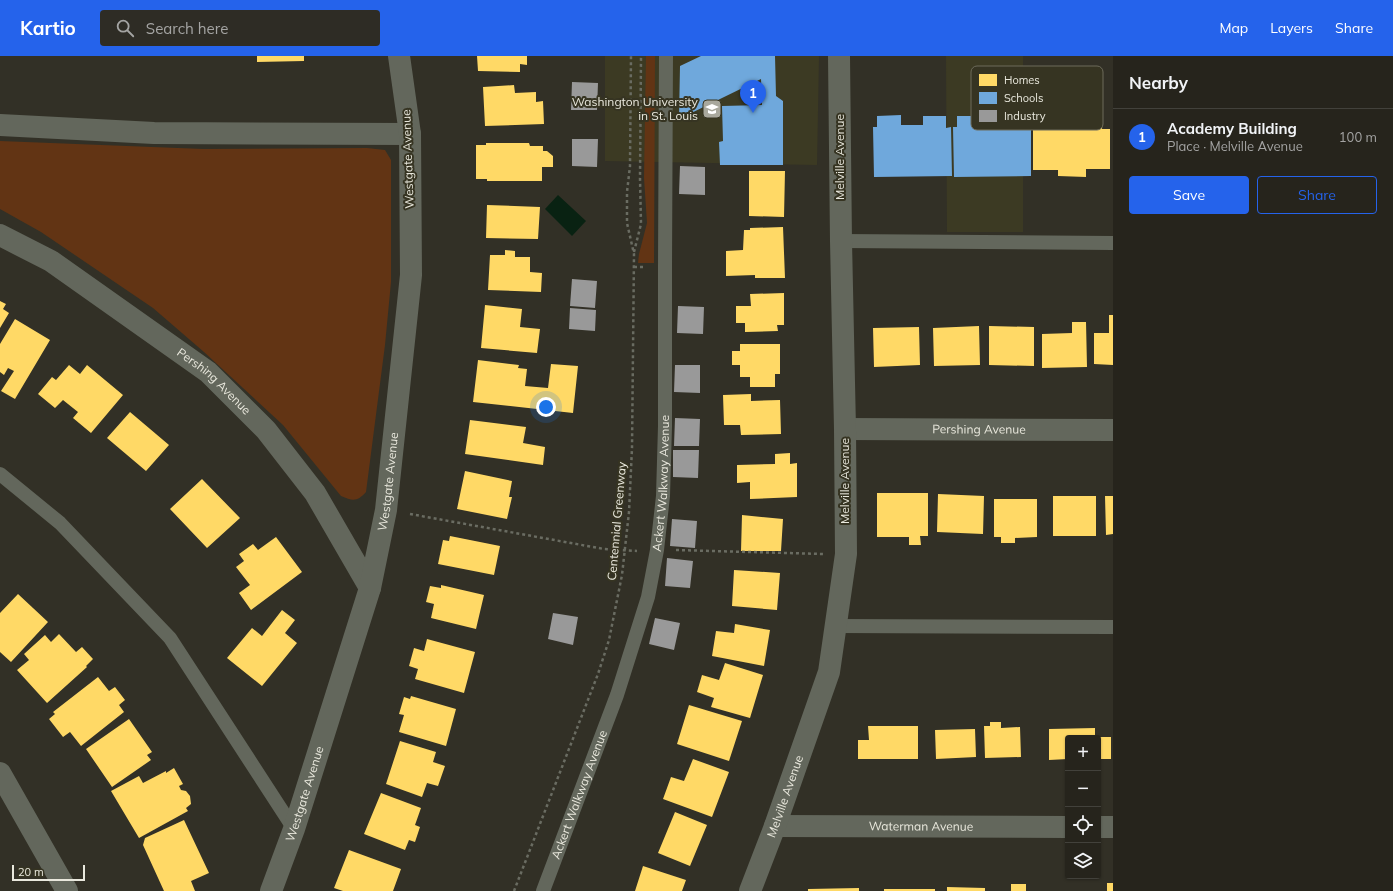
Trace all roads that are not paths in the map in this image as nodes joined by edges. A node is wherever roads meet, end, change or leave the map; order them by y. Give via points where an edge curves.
1 (399, 56) edge
2 (666, 56) edge
3 (839, 56) edge
4 (0, 125) edge
5 (410, 134) junction
6 (0, 234) edge
7 (840, 241) junction
8 (1113, 243) edge
9 (845, 429) junction
10 (1113, 430) edge
11 (0, 474) edge
12 (370, 588) junction
13 (836, 626) junction
14 (1113, 628) edge
15 (0, 773) edge
16 (775, 826) junction
17 (1065, 827) edge
18 (1101, 827) edge
19 (1113, 827) edge
20 (294, 829) junction
21 (67, 891) edge
22 (271, 891) edge
23 (543, 891) edge
24 (750, 891) edge

1 - 5 street, Westgate Avenue
2 - 23 lane, Ackert Walkway Avenue via 665,426 657,550 648,597 619,688
3 - 7 street, Melville Avenue
4 - 5 street via 154,133
5 - 12 street, Westgate Avenue via 411,274 386,510
6 - 12 street, Pershing Avenue via 51,261 208,372 266,430 315,493
7 - 8 lane
7 - 9 street, Melville Avenue
9 - 10 street, Pershing Avenue
9 - 13 street, Melville Avenue via 846,554
11 - 20 lane via 60,523 170,638
12 - 20 street, Westgate Avenue
13 - 14 lane
13 - 16 street, Melville Avenue via 829,672
15 - 21 street
16 - 17 street, Waterman Avenue
16 - 24 street, Melville Avenue
18 - 19 street
20 - 22 street, Westgate Avenue

